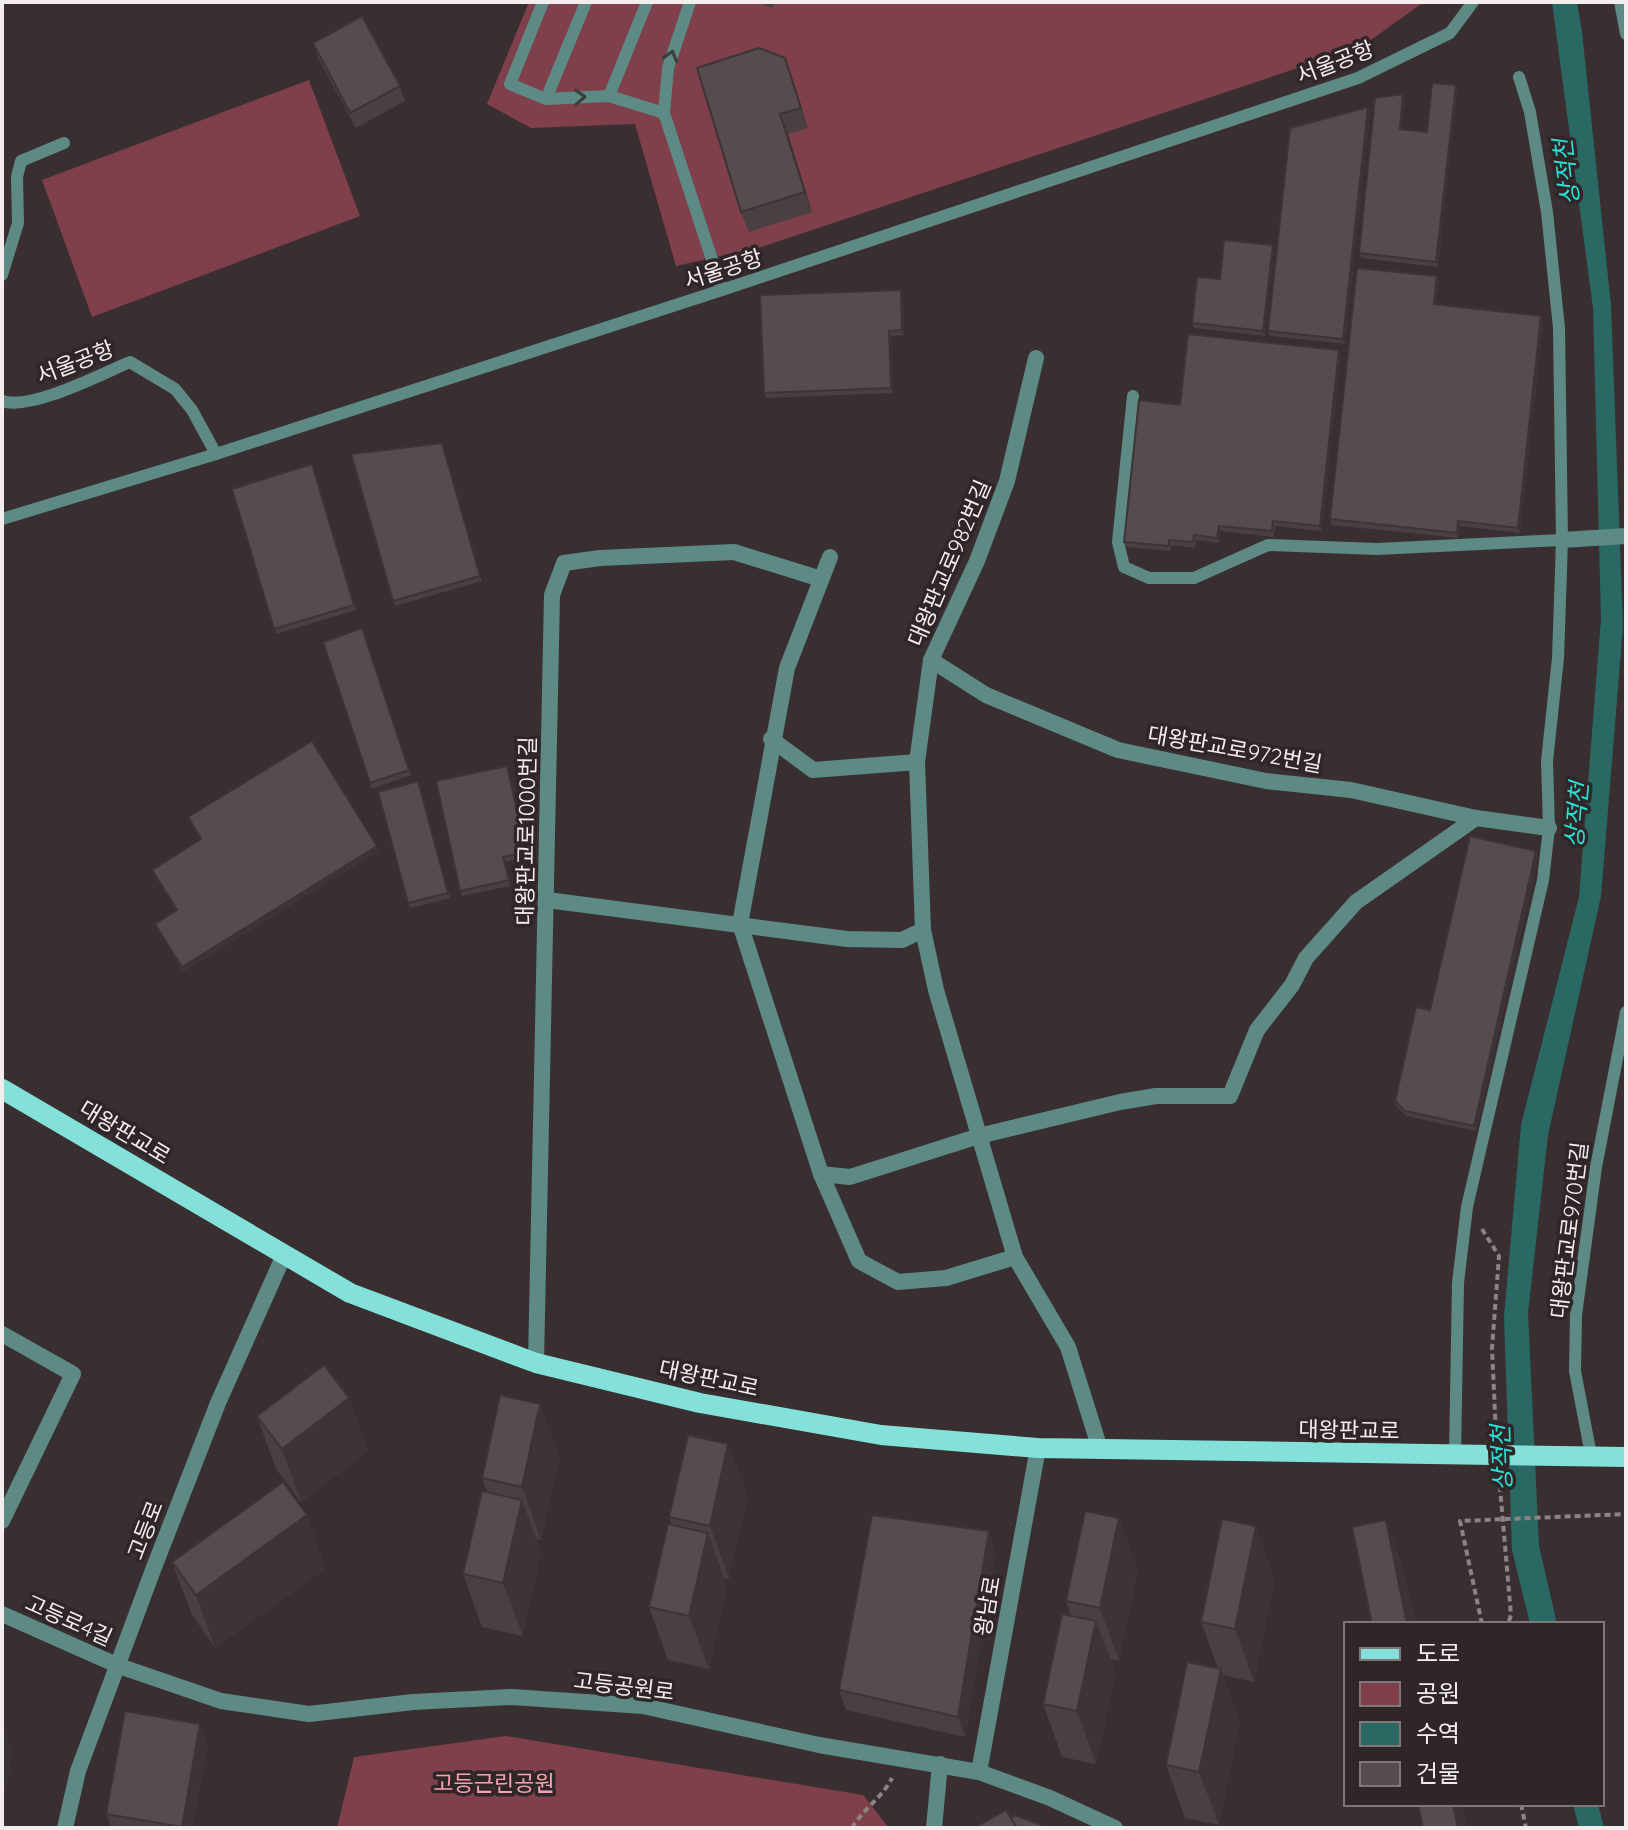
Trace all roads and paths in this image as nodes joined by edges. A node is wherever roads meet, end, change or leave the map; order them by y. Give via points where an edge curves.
1 (543, 2) edge
2 (586, 2) edge
3 (647, 2) edge
4 (690, 2) edge
5 (1473, 2) edge
6 (1620, 2) edge
7 (1626, 34) edge
8 (1519, 77) dead end
9 (609, 96) junction
10 (546, 99) junction
11 (664, 113) junction
12 (64, 143) dead end
13 (2, 275) edge
14 (722, 290) junction
15 (1036, 358) dead end
16 (1133, 396) dead end
17 (2, 401) edge
18 (216, 454) junction
19 (2, 519) edge
20 (1626, 536) edge
21 (1568, 540) junction
22 (830, 557) dead end
23 (821, 579) junction
24 (931, 660) junction
25 (771, 739) junction
26 (917, 762) junction
27 (1476, 818) junction
28 (1549, 828) junction
29 (547, 900) junction
30 (740, 924) junction
31 (923, 930) junction
32 (1626, 1012) edge
33 (2, 1089) edge
34 (979, 1136) junction
35 (821, 1174) junction
36 (1467, 1207) junction
37 (284, 1255) junction
38 (1015, 1257) junction
39 (2, 1334) edge
40 (536, 1363) junction
41 (1497, 1437) dead end
42 (1038, 1448) junction
43 (1100, 1449) junction
44 (1455, 1455) junction
45 (1582, 1455) junction
46 (1626, 1457) edge
47 (1498, 1467) dead end
48 (1626, 1514) edge
49 (2, 1521) edge
50 (2, 1614) edge
51 (1482, 1622) edge
52 (1509, 1622) edge
53 (119, 1666) junction
54 (902, 1758) junction
55 (940, 1764) junction
56 (979, 1772) junction
57 (1521, 1806) edge
58 (65, 1828) edge
59 (852, 1828) edge
60 (934, 1828) edge
61 (1115, 1828) edge
62 (1526, 1828) edge

1 - 10 lane via 510,84
2 - 10 lane
3 - 9 lane
11 -> 4 lane via 668,68
5 - 14 lane, 서울공항 via 1450,33 1358,78
6 - 7 lane
8 - 21 lane via 1547,212 1559,328
10 -> 9 lane
9 - 11 lane
11 - 14 lane
12 - 13 lane via 21,161 18,223
14 - 18 lane, 서울공항
15 - 24 street, 대왕판교로982번길 via 1007,481
16 - 21 lane via 1118,542 1124,567 1149,578 1194,578 1268,545 1391,549
17 - 18 lane, 서울공항 via 12,405 51,394 130,362 175,389
18 - 19 lane
20 - 21 street
21 - 28 lane via 1547,761
22 - 23 street
23 - 25 street via 787,668
23 - 29 street, 대왕판교로1000번길 via 734,552 564,563 552,595
24 - 26 street, 대왕판교로982번길
24 - 27 street, 대왕판교로972번길 via 986,695 1118,750 1266,781 1351,790
25 - 26 street via 813,770
25 - 30 street via 758,843
26 - 31 street, 대왕판교로982번길
27 - 28 street, 대왕판교로972번길
27 - 34 street via 1356,902 1306,958 1257,1030 1230,1096 1156,1096
28 - 36 lane via 1543,880
29 - 30 street
29 - 40 street, 대왕판교로1000번길
30 - 31 street via 847,939 902,940
30 - 35 street
31 - 34 street, 대왕판교로982번길
32 - 45 lane, 대왕판교로970번길 via 1592,1193 1576,1315
33 - 37 main road, 대왕판교로
34 - 35 street via 850,1177
34 - 38 street, 대왕판교로982번길
35 - 38 street via 859,1261 898,1282 946,1278
36 - 41 path via 1499,1256 1492,1348
36 - 44 lane via 1458,1283
37 - 40 main road, 대왕판교로 via 350,1293
37 - 53 street, 고등로 via 218,1403
38 - 43 street, 대왕판교로982번길 via 1068,1347
39 - 49 street via 73,1374
40 - 42 main road, 대왕판교로 via 700,1403 881,1435
42 - 43 main road, 대왕판교로
42 - 56 street, 왕남로
43 - 44 main road, 대왕판교로
44 - 45 main road, 대왕판교로
45 - 46 main road
47 - 52 path
48 - 51 path via 1460,1521
50 - 53 street, 고등로4길
53 - 54 street, 고등공원로 via 221,1701 309,1714 512,1697 643,1706
53 - 58 street, 고등로 via 78,1771
54 - 55 street, 고등공원로
54 - 59 path via 885,1792
55 - 56 street, 고등공원로
55 - 60 street
56 - 61 street, 고등공원로
57 - 62 path

